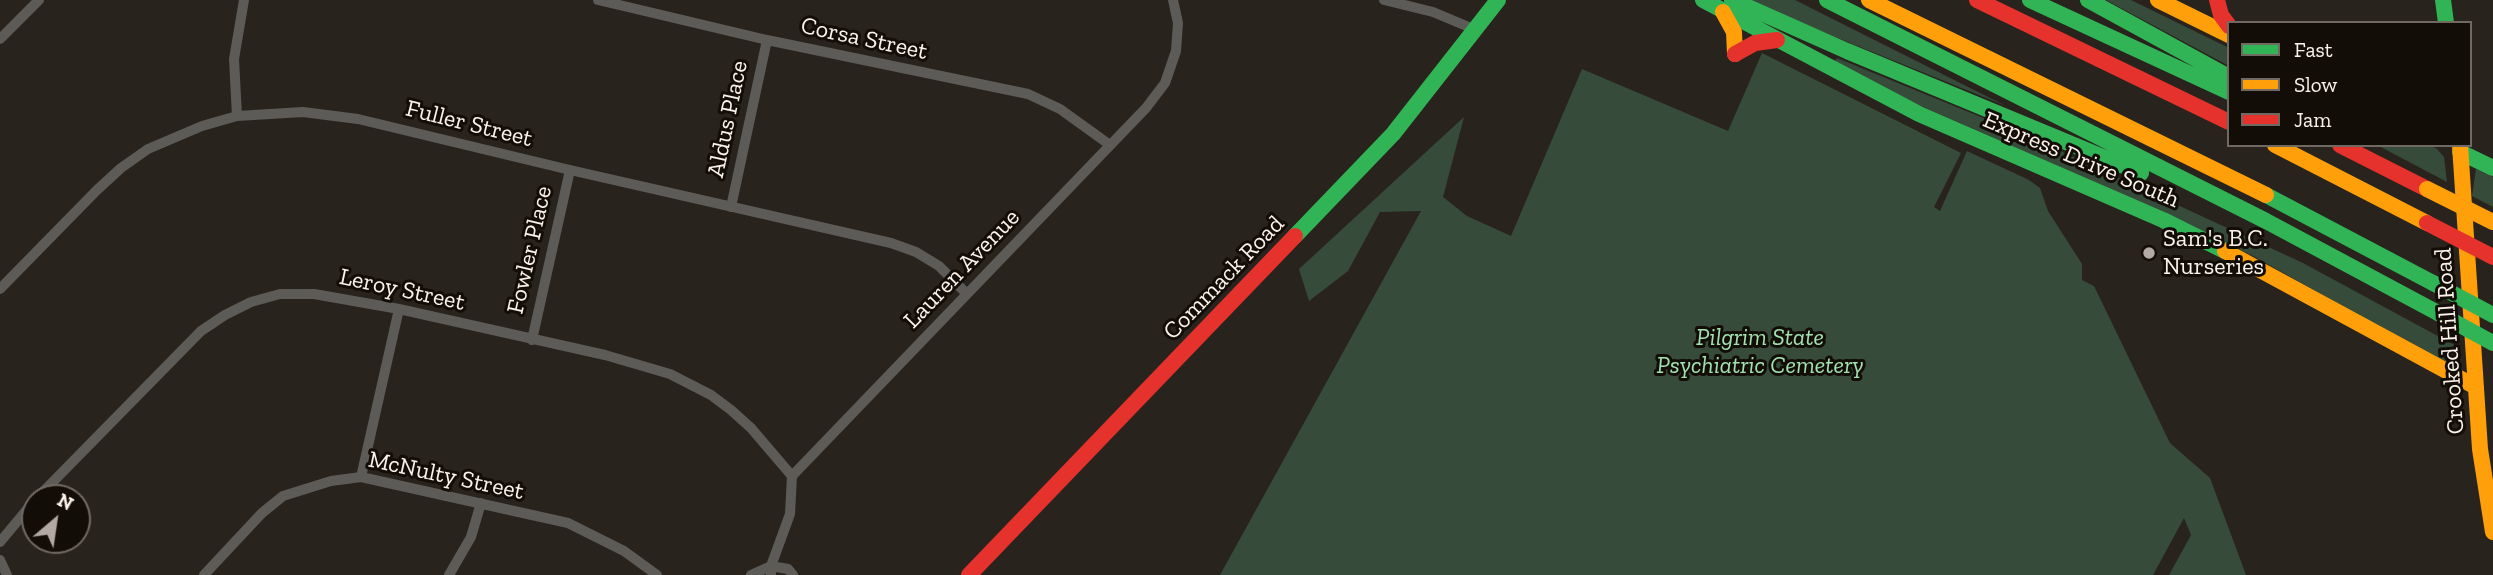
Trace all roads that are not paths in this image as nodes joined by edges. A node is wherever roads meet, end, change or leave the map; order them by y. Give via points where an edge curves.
1 (39, 0) edge
2 (244, 0) edge
3 (601, 0) edge
4 (1173, 0) edge
5 (1384, 0) edge
6 (1498, 0) edge
7 (1703, 0) edge
8 (1827, 0) edge
9 (1869, 0) edge
10 (1977, 0) edge
11 (2031, 0) edge
12 (2088, 0) edge
13 (2158, 0) edge
14 (2217, 0) edge
15 (2443, 0) edge
16 (1727, 5) edge
17 (2446, 21) edge
18 (2227, 23) edge
19 (1476, 30) junction
20 (2227, 34) edge
21 (0, 39) edge
22 (767, 40) junction
23 (1777, 40) junction
24 (2227, 76) edge
25 (2227, 91) edge
26 (237, 116) junction
27 (2227, 121) edge
28 (1110, 145) junction
29 (2279, 147) edge
30 (2344, 147) edge
31 (2456, 147) edge
32 (2493, 168) edge
33 (570, 170) junction
34 (731, 207) junction
35 (2266, 221) junction
36 (2493, 222) edge
37 (2493, 257) edge
38 (0, 289) edge
39 (967, 294) junction
40 (398, 309) junction
41 (2493, 315) edge
42 (532, 340) junction
43 (2493, 343) edge
44 (2476, 387) junction
45 (792, 476) junction
46 (360, 477) junction
47 (51, 484) edge
48 (481, 503) junction
49 (21, 517) edge
50 (2493, 532) edge
51 (0, 542) edge
52 (0, 560) edge
53 (771, 571) edge
54 (7, 575) edge
55 (204, 575) edge
56 (449, 575) edge
57 (657, 575) edge
58 (751, 575) edge
59 (793, 575) edge
60 (969, 575) edge

1 - 21 street
2 - 26 street via 234,59
3 - 22 street, Corsa Street
4 - 28 street, Lauren Avenue via 1178,23 1176,51 1165,82
5 - 19 street via 1433,12
6 - 19 main road, Commack Road
7 - 16 main road, Express Drive South
8 - 35 main road
9 - 41 main road, bridge via 2262,193
10 - 27 main road
11 - 25 main road
12 - 24 main road
13 - 20 main road
14 - 18 main road
15 - 17 main road
16 - 23 main road, Express Drive South
16 - 23 main road via 1735,54 1755,43
16 - 35 main road via 2084,148 2172,188
19 - 60 main road, Commack Road via 1393,134
22 - 28 street, Corsa Street via 1028,94 1060,109
22 - 34 street, Aldus Place
23 - 44 main road, Express Drive South via 1928,118 2215,245
26 - 33 street, Fuller Street via 303,112 358,119
26 - 38 street, Fuller Street via 172,137 121,168
28 - 39 street, Lauren Avenue
29 - 37 main road, bridge
30 - 36 main road, bridge
31 - 32 main road
31 - 44 main road, Crooked Hill Road
33 - 34 street, Fuller Street
33 - 42 street, Fowler Place
34 - 39 street, Fuller Street via 916,252
35 - 43 main road, bridge
39 - 45 street, Lauren Avenue
40 - 42 street, Leroy Street
40 - 46 street
40 - 47 street, Leroy Street via 314,294 280,294 225,315 201,331
42 - 45 street, Leroy Street via 645,366 693,385 751,428
44 - 50 main road, Crooked Hill Road via 2483,477
45 - 53 street via 790,514
46 - 48 street, McNulty Street
46 - 55 street, McNulty Street via 283,496
48 - 56 street via 471,537
48 - 57 street, McNulty Street via 568,523 624,551
49 - 51 street, Leroy Street
52 - 54 street
53 - 58 street
53 - 59 street via 788,569

